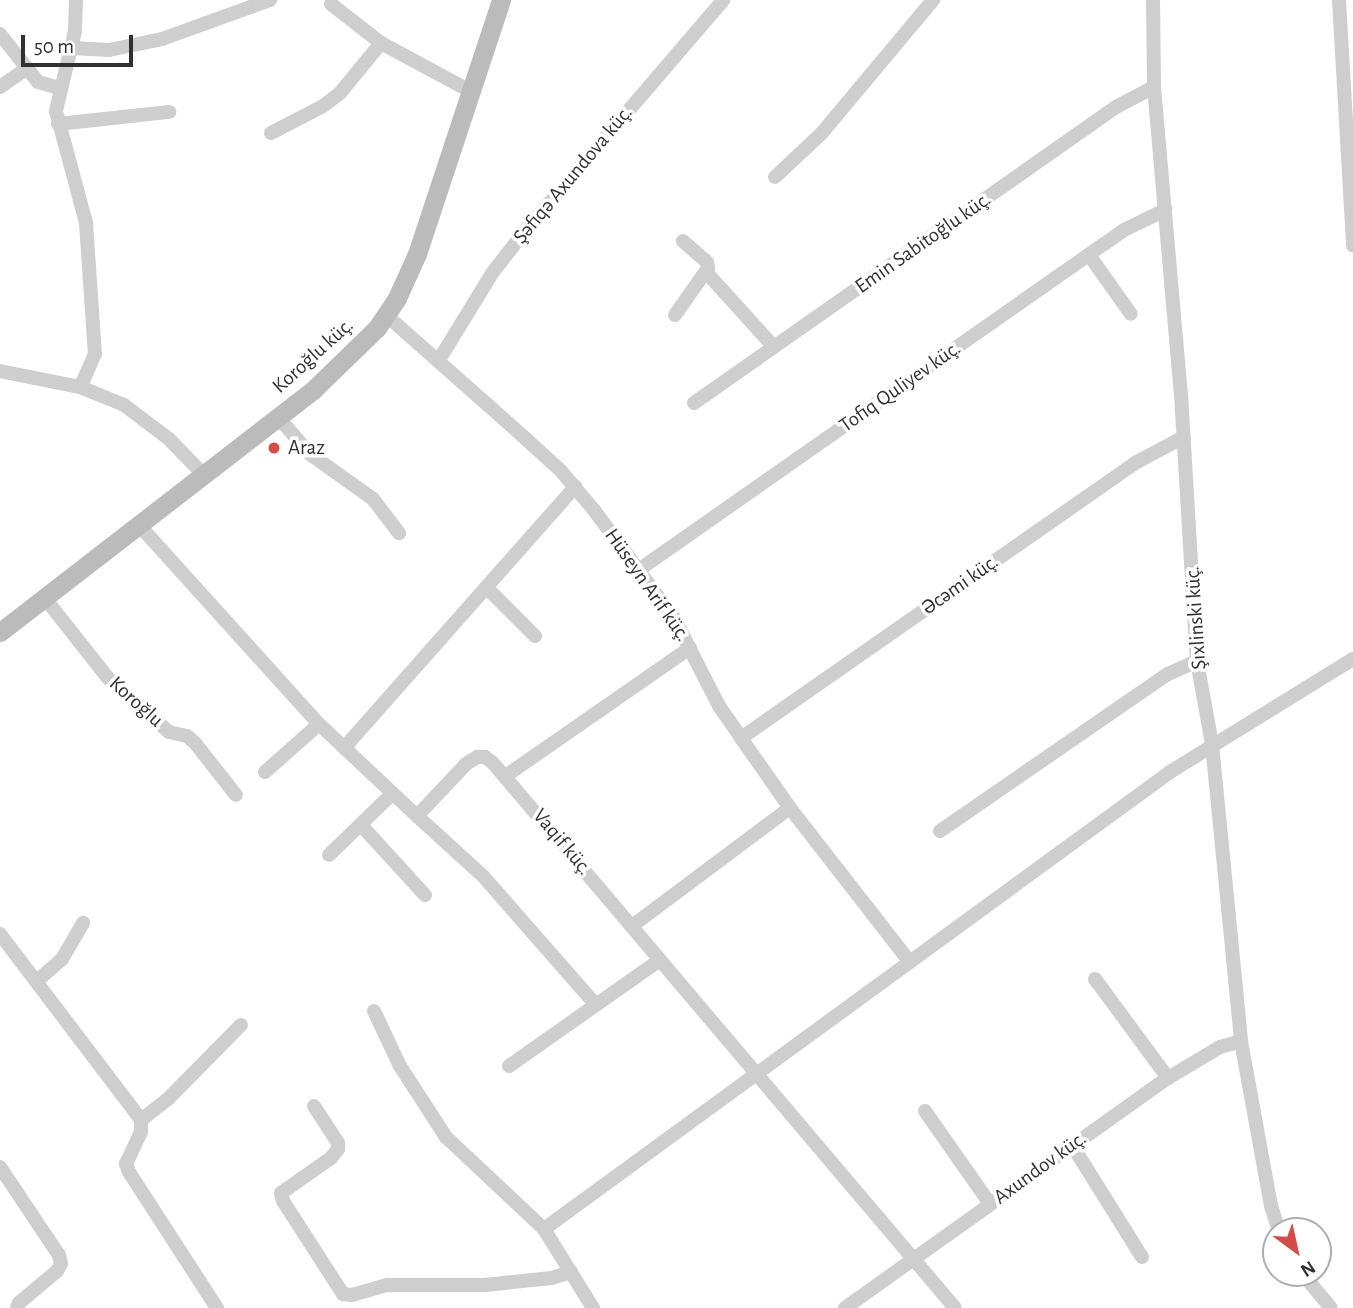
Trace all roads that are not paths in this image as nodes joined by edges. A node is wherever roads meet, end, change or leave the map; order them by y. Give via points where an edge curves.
1 (76, 0) edge
2 (270, 0) edge
3 (501, 0) edge
4 (723, 0) edge
5 (933, 0) edge
6 (1153, 0) edge
7 (1339, 0) edge
8 (331, 4) dead end
9 (0, 34) edge
10 (381, 43) junction
11 (72, 48) junction
12 (26, 69) junction
13 (0, 87) edge
14 (1154, 87) junction
15 (59, 88) junction
16 (470, 91) junction
17 (169, 112) dead end
18 (58, 124) junction
19 (271, 133) dead end
20 (775, 177) dead end
21 (1165, 210) junction
22 (1352, 222) edge
23 (683, 241) dead end
24 (1353, 246) edge
25 (1089, 255) junction
26 (706, 272) junction
27 (1131, 314) dead end
28 (386, 315) junction
29 (675, 315) dead end
30 (774, 347) junction
31 (439, 360) junction
32 (0, 371) edge
33 (79, 387) junction
34 (694, 403) dead end
35 (279, 418) junction
36 (1184, 437) junction
37 (205, 476) junction
38 (575, 487) junction
39 (139, 525) junction
40 (399, 533) dead end
41 (639, 569) junction
42 (486, 588) junction
43 (44, 597) junction
44 (0, 632) edge
45 (535, 636) dead end
46 (690, 648) junction
47 (1353, 659) edge
48 (1197, 661) junction
49 (319, 724) junction
50 (741, 738) junction
51 (1212, 744) junction
52 (344, 748) junction
53 (265, 772) dead end
54 (506, 775) junction
55 (392, 794) junction
56 (236, 795) dead end
57 (790, 808) junction
58 (417, 816) junction
59 (361, 825) junction
60 (940, 831) dead end
61 (329, 855) dead end
62 (425, 895) dead end
63 (83, 923) dead end
64 (632, 926) junction
65 (0, 934) edge
66 (660, 960) junction
67 (910, 962) junction
68 (1095, 979) dead end
69 (38, 980) junction
70 (596, 1005) junction
71 (374, 1012) dead end
72 (241, 1025) dead end
73 (1241, 1041) junction
74 (509, 1066) dead end
75 (755, 1073) junction
76 (1168, 1078) junction
77 (314, 1106) dead end
78 (925, 1111) dead end
79 (141, 1120) junction
80 (1072, 1145) junction
81 (0, 1167) edge
82 (990, 1203) junction
83 (1275, 1217) edge
84 (544, 1229) junction
85 (1142, 1257) dead end
86 (913, 1260) junction
87 (571, 1272) junction
88 (1314, 1287) edge
89 (17, 1308) edge
90 (217, 1308) edge
91 (593, 1308) edge
92 (845, 1308) edge
93 (955, 1308) edge
94 (1331, 1308) edge

1 - 11 street
2 - 11 street via 162,39 109,50
3 - 16 street, Koroğlu küç.
4 - 31 street, Şəfiqə Axundova küç. via 521,236
5 - 20 street via 821,134
6 - 14 street, Şıxlinski küç.
7 - 22 street
8 - 10 street
9 - 12 street
10 - 16 street
10 - 19 street via 340,93
11 - 15 street
12 - 13 street
12 - 15 street via 38,82
14 - 21 street, Şıxlinski küç.
14 - 30 street, Emin Sabitoğlu küç. via 1116,107
15 - 18 street
16 - 28 street, Koroğlu küç. via 417,254
17 - 18 street
18 - 33 street via 86,223 95,354
21 - 25 street, Tofiq Quliyev küç. via 1124,230
21 - 36 street, Şıxlinski küç.
22 - 24 street
23 - 26 street via 707,261
25 - 27 street
25 - 41 street, Tofiq Quliyev küç.
26 - 29 street
26 - 30 street
28 - 31 street, Hüseyn Arif küç.
28 - 35 street, Koroğlu küç. via 349,358
30 - 34 street, Emin Sabitoğlu küç.
31 - 38 street, Hüseyn Arif küç.
32 - 33 street
33 - 37 street via 147,420
35 - 37 street, Koroğlu küç.
35 - 40 street via 310,454 373,499
36 - 48 street, Şıxlinski küç.
36 - 50 street, Əcəmi küç. via 1135,463
37 - 39 street, Koroğlu küç.
38 - 41 street, Hüseyn Arif küç.
38 - 42 street
39 - 43 street, Koroğlu küç.
39 - 49 street
41 - 46 street, Hüseyn Arif küç.
42 - 45 street
42 - 52 street
43 - 44 street, Koroğlu küç.
43 - 56 street, Koroğlu via 108,678 169,732 195,743
46 - 50 street, Hüseyn Arif küç.
46 - 54 street
47 - 51 street
48 - 51 street, Şıxlinski küç.
48 - 60 street via 1168,674
49 - 52 street
49 - 53 street
50 - 57 street, Hüseyn Arif küç.
51 - 67 street
51 - 73 street, Şıxlinski küç.
52 - 55 street
54 - 58 street, Vaqif küç. via 485,757 477,757
54 - 64 street, Vaqif küç.
55 - 58 street
55 - 59 street
57 - 64 street
57 - 67 street, Hüseyn Arif küç.
58 - 70 street via 484,876
59 - 61 street
59 - 62 street
63 - 69 street via 62,959
64 - 66 street, Vaqif küç.
65 - 69 street
66 - 70 street
66 - 75 street, Vaqif küç.
67 - 75 street
68 - 76 street
69 - 79 street
70 - 74 street
71 - 84 street via 400,1066 446,1137
72 - 79 street
73 - 76 street, Axundov küç. via 1220,1047
73 - 83 street, Şıxlinski küç.
75 - 84 street
75 - 86 street, Vaqif küç.
76 - 80 street, Axundov küç.
77 - 87 street via 338,1149 281,1193 344,1293 388,1285 485,1285
78 - 82 street
79 - 90 street via 141,1132 128,1156 129,1172
80 - 82 street, Axundov küç.
80 - 85 street
81 - 89 street via 61,1264
82 - 86 street, Axundov küç.
84 - 87 street
86 - 92 street, Axundov küç.
86 - 93 street, Vaqif küç.
87 - 91 street
88 - 94 street

